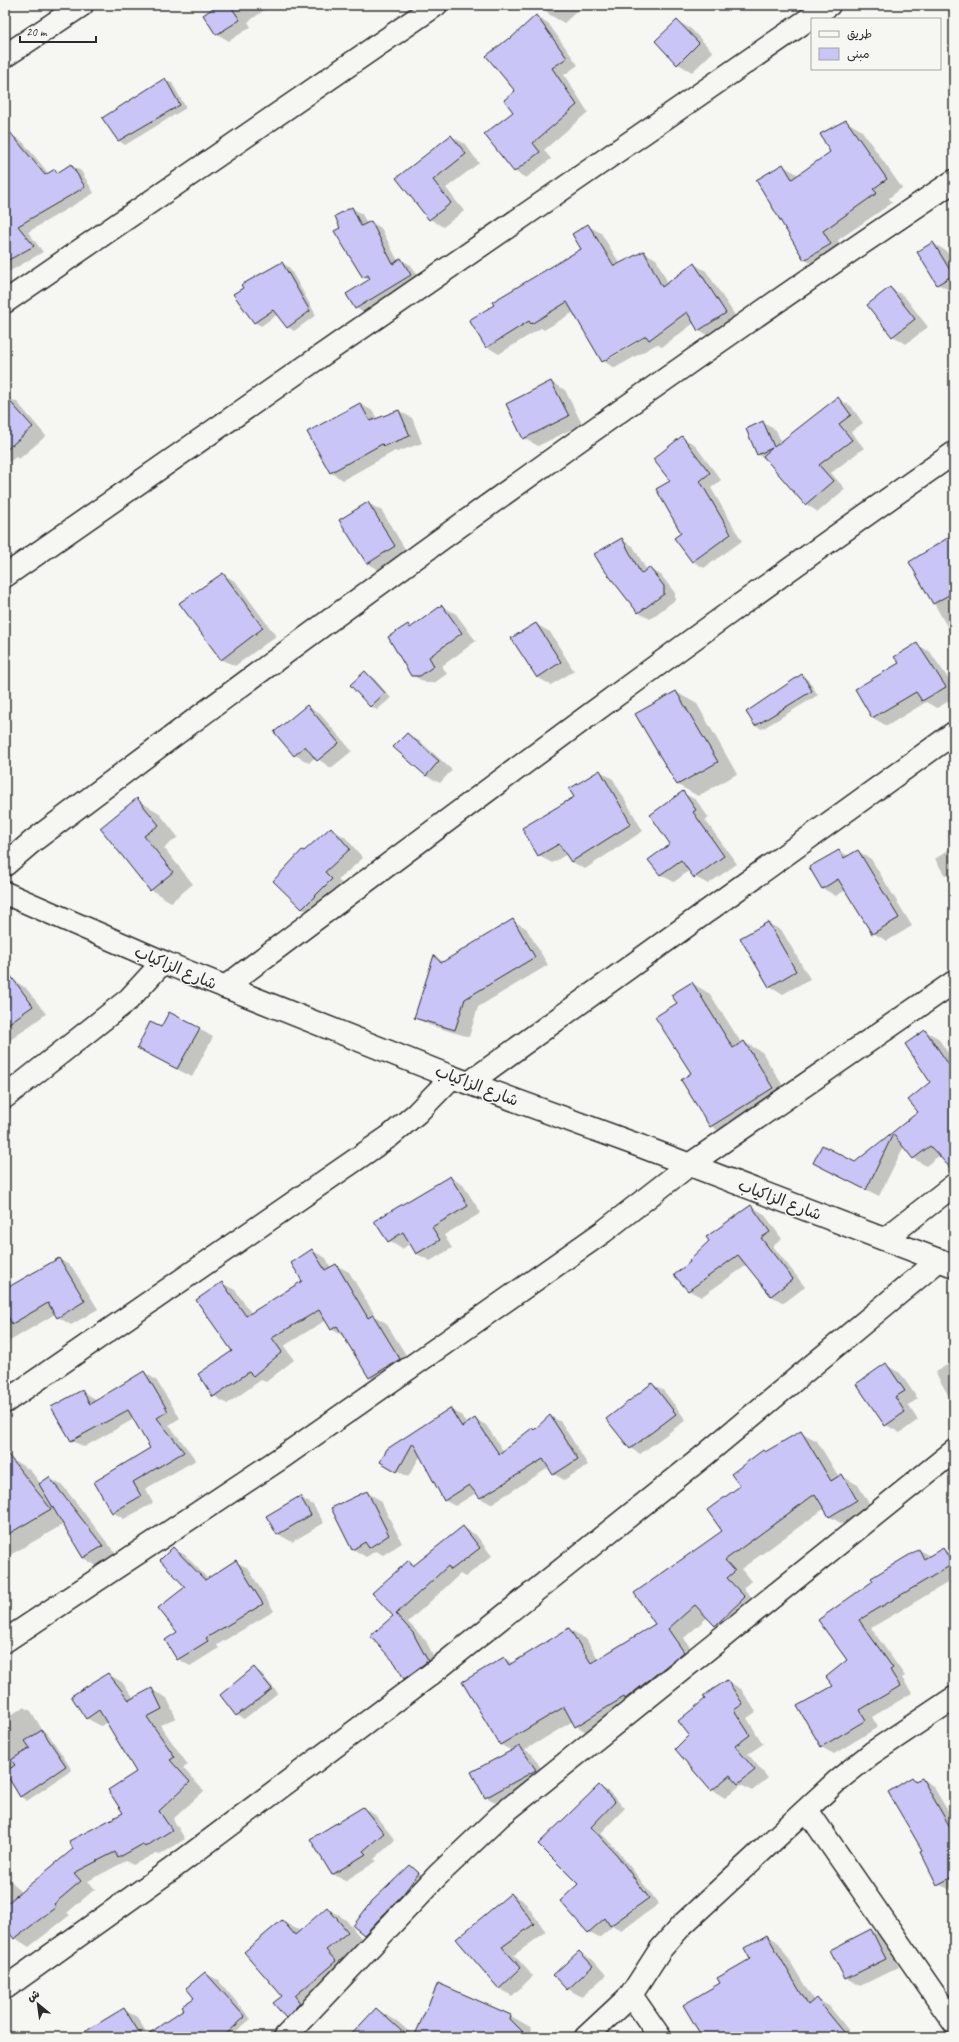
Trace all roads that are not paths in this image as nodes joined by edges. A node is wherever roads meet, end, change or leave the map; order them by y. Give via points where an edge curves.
1 (82, 5) edge
2 (436, 5) edge
3 (829, 5) edge
4 (5, 56) edge
5 (954, 181) edge
6 (5, 302) edge
7 (954, 453) edge
8 (5, 576) edge
9 (954, 733) edge
10 (5, 865) edge
11 (5, 893) edge
12 (163, 962) junction
13 (954, 982) edge
14 (225, 987) junction
15 (461, 1080) junction
16 (5, 1097) edge
17 (689, 1165) junction
18 (954, 1185) edge
19 (885, 1239) junction
20 (947, 1263) edge
21 (5, 1402) edge
22 (954, 1452) edge
23 (5, 1640) edge
24 (954, 1698) edge
25 (807, 1810) junction
26 (5, 1988) edge
27 (631, 1995) junction
28 (954, 2023) edge
29 (285, 2037) edge
30 (586, 2037) edge
31 (660, 2037) edge

1 - 4 street
2 - 6 street
3 - 8 street
5 - 10 street via 808,279 516,485 220,700
7 - 14 street via 753,596
9 - 15 street
11 - 12 street, شارع الزاكياب
12 - 14 street, شارع الزاكياب
12 - 16 street via 129,999
13 - 17 street
14 - 15 street, شارع الزاكياب
15 - 17 street, شارع الزاكياب
15 - 21 street via 390,1136
17 - 19 street, شارع الزاكياب
17 - 23 street via 590,1241 297,1447
18 - 19 street
19 - 20 street, شارع الزاكياب
20 - 26 street via 430,1676 169,1871
22 - 29 street via 500,1816 438,1875
24 - 25 street via 872,1752
25 - 27 street via 682,1925 660,1950
25 - 28 street
27 - 30 street
27 - 31 street

